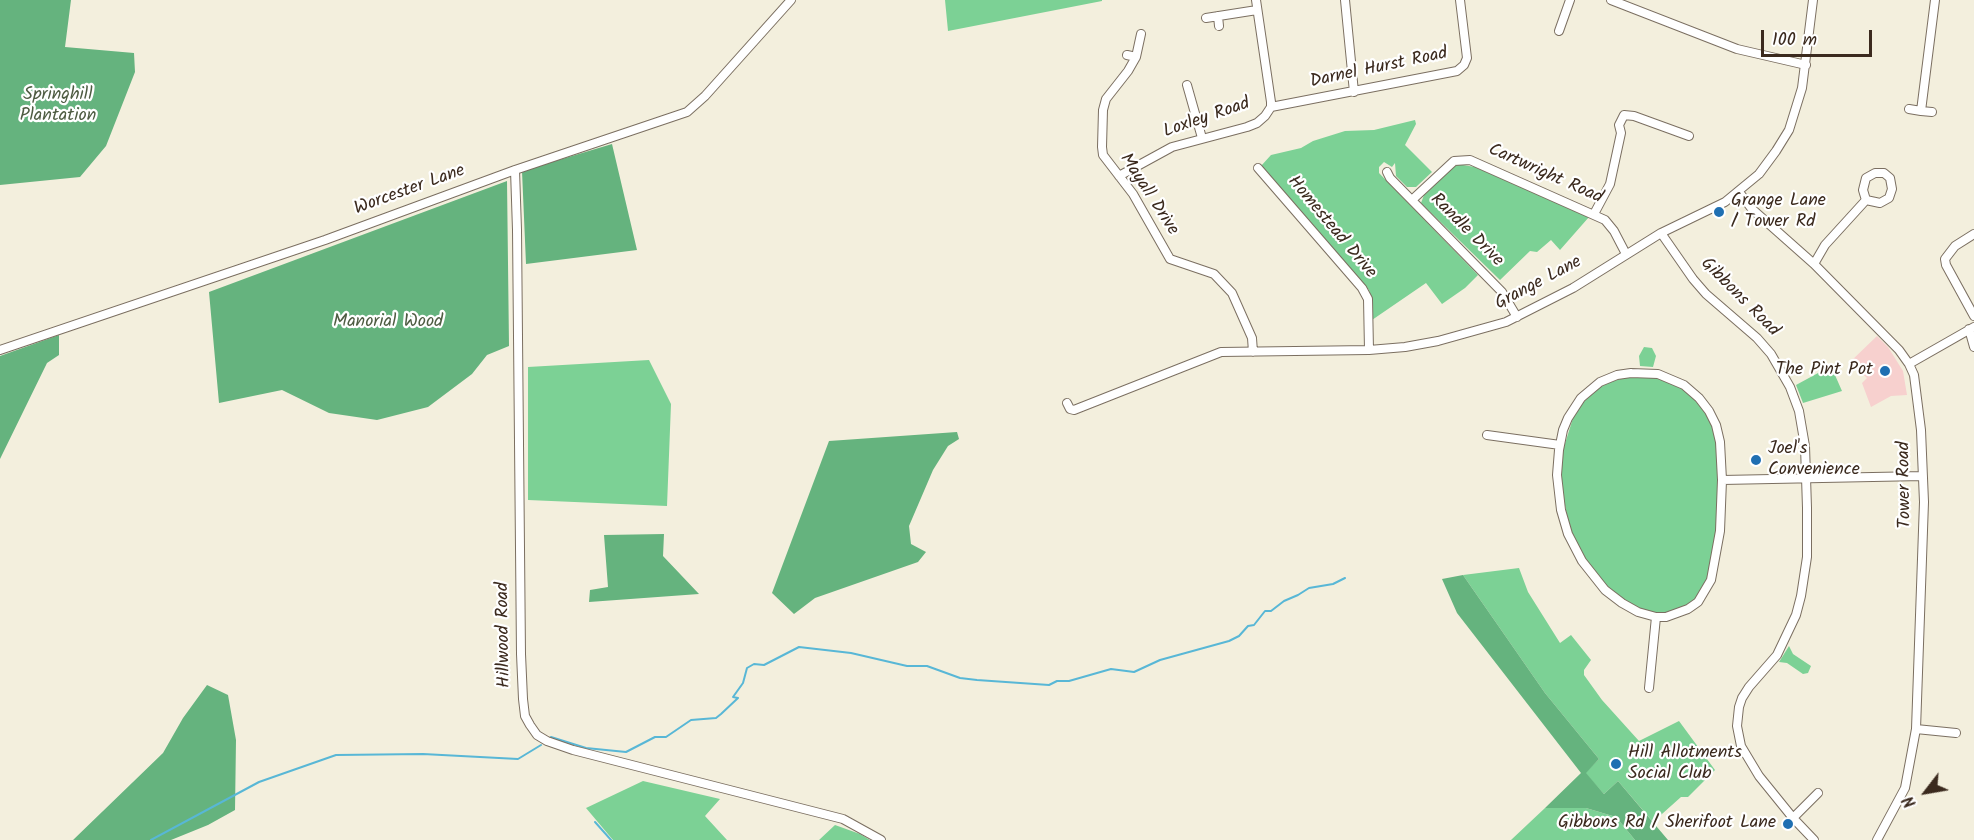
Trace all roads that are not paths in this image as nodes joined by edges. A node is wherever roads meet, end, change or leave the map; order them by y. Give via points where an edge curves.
1 (791, 0) edge
2 (1256, 0) edge
3 (1345, 0) edge
4 (1460, 0) edge
5 (1570, 0) edge
6 (1611, 0) edge
7 (1813, 0) edge
8 (1935, 0) edge
9 (1257, 10) junction
10 (1218, 16) junction
11 (1206, 18) dead end
12 (1219, 26) dead end
13 (1559, 31) dead end
14 (1141, 34) dead end
15 (1127, 55) dead end
16 (1136, 57) junction
17 (1806, 65) junction
18 (1187, 85) dead end
19 (1354, 92) junction
20 (1270, 107) junction
21 (1909, 110) dead end
22 (1921, 111) junction
23 (1932, 112) dead end
24 (1689, 136) dead end
25 (1202, 138) junction
26 (1258, 168) dead end
27 (515, 170) junction
28 (1387, 172) dead end
29 (1119, 176) junction
30 (1739, 192) junction
31 (1412, 200) junction
32 (1866, 200) dead end
33 (1594, 214) junction
34 (1661, 232) junction
35 (1974, 234) edge
36 (1626, 254) junction
37 (1814, 264) junction
38 (1974, 316) edge
39 (1517, 317) junction
40 (1972, 328) edge
41 (1974, 347) edge
42 (0, 350) edge
43 (1369, 350) junction
44 (1253, 352) junction
45 (1909, 364) junction
46 (1066, 403) dead end
47 (1487, 435) dead end
48 (1560, 445) junction
49 (1923, 476) junction
50 (1806, 478) junction
51 (1722, 480) junction
52 (1656, 617) junction
53 (1649, 688) dead end
54 (1917, 729) junction
55 (1956, 733) dead end
56 (1818, 793) dead end
57 (1793, 818) junction
58 (881, 840) edge
59 (1814, 840) edge
60 (1876, 840) edge

1 - 27 street, Worcester Lane via 687,112
2 - 9 street, Loxley Road
3 - 19 street
4 - 19 street, Darnel Hurst Road via 1467,58 1464,65 1457,71
5 - 13 street
6 - 17 street via 1737,49
7 - 17 street, Grange Lane
8 - 22 street
9 - 10 street
9 - 20 street, Loxley Road
10 - 11 street
10 - 12 street
14 - 16 street, Mayall Drive
15 - 16 street
16 - 29 street, Mayall Drive via 1106,99 1103,110 1103,156
17 - 30 street, Grange Lane via 1789,130 1759,174
18 - 25 street via 1193,95
19 - 20 street, Darnel Hurst Road
20 - 25 street, Loxley Road via 1257,123
21 - 22 street
22 - 23 street
24 - 33 street via 1624,115 1610,184
25 - 29 street, Loxley Road via 1172,147
26 - 43 street, Homestead Drive via 1362,288 1368,299
27 - 42 street, Worcester Lane
27 - 58 street, Hillwood Road via 525,716 537,735 547,741 843,819
28 - 31 street, Randle Drive
29 - 44 street, Mayall Drive via 1170,259 1214,274 1232,293 1252,338
30 - 34 street, Grange Lane
30 - 37 street, Tower Road via 1752,209
31 - 33 street, Cartwright Road via 1454,161 1470,160
31 - 39 street, Randle Drive via 1502,292
32 - 37 street via 1825,245
33 - 36 street, Cartwright Road via 1614,231
34 - 36 street, Grange Lane
34 - 50 street, Gibbons Road via 1693,279 1757,338 1778,364 1799,411
35 - 38 street via 1948,253 1946,265
36 - 39 street, Grange Lane
37 - 45 street, Tower Road
39 - 43 street, Grange Lane via 1438,341
40 - 41 street
40 - 45 street
43 - 44 street, Grange Lane
44 - 46 street, Grange Lane via 1221,352 1074,410
45 - 49 street, Tower Road via 1921,430
47 - 48 street
48 - 51 street via 1575,406 1600,382 1626,373 1658,374 1684,385 1709,411 1720,442
48 - 52 street via 1557,475 1561,510 1582,561 1622,603
49 - 50 street
49 - 54 street, Tower Road
50 - 51 street
50 - 57 street, Gibbons Road via 1806,573 1797,615 1777,655 1742,698 1737,717 1738,735 1747,759
51 - 52 street via 1720,531 1705,592 1689,609
52 - 53 street
54 - 55 street
54 - 60 street, Tower Road via 1905,788
56 - 57 street
57 - 59 street, Gibbons Road

